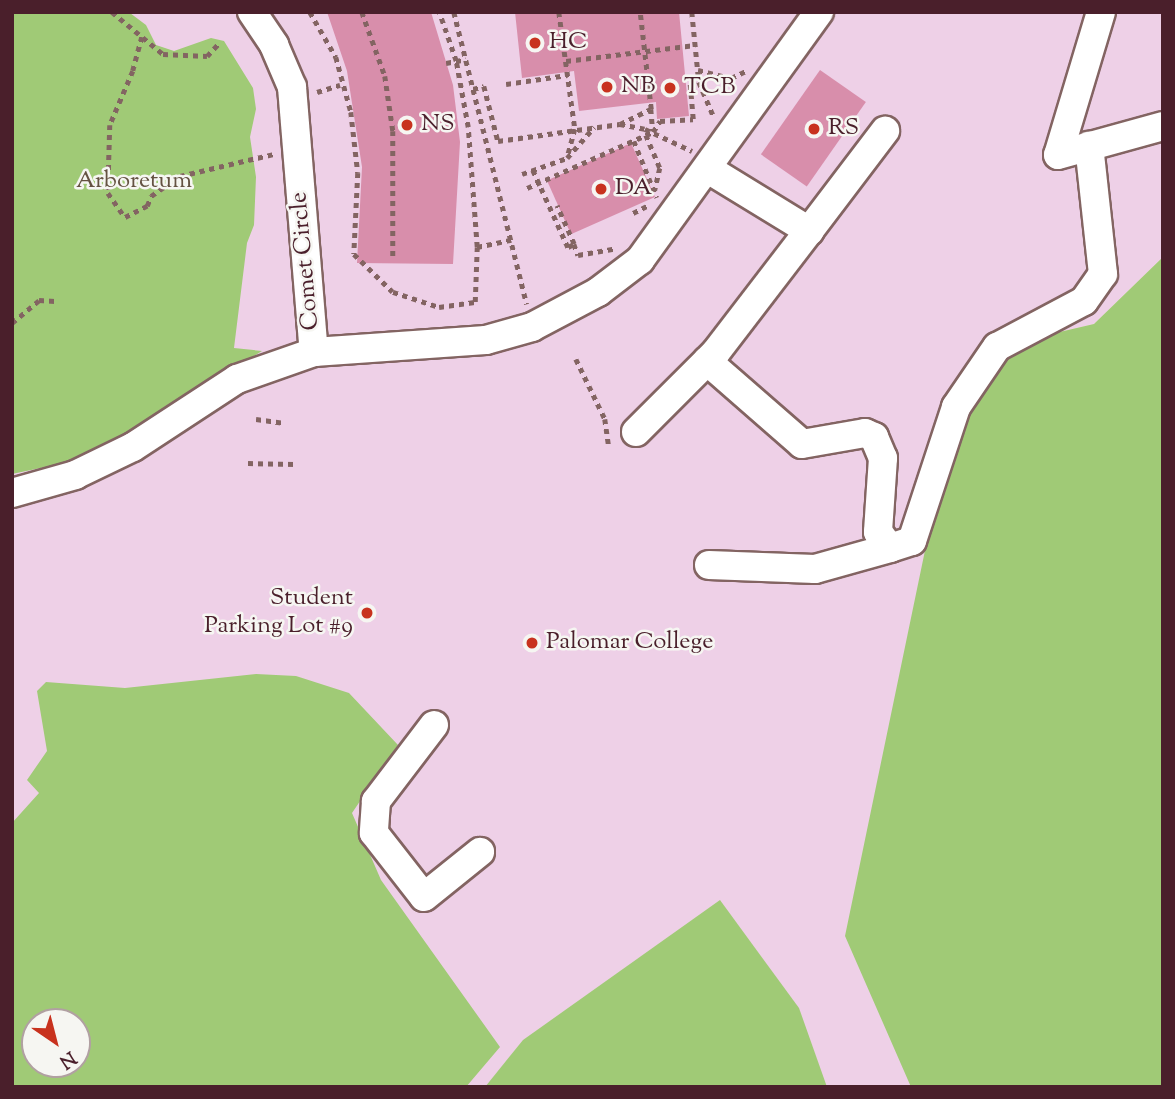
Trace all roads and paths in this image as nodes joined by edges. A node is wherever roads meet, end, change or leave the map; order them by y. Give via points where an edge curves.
1 (112, 12) edge
2 (252, 12) edge
3 (310, 12) edge
4 (362, 12) edge
5 (439, 12) edge
6 (454, 12) edge
7 (559, 12) edge
8 (640, 12) edge
9 (692, 12) edge
10 (819, 12) edge
11 (1101, 12) edge
12 (142, 37) junction
13 (219, 43) dead end
14 (695, 45) junction
15 (646, 52) junction
16 (466, 59) junction
17 (456, 61) junction
18 (566, 61) junction
19 (446, 63) dead end
20 (752, 68) dead end
21 (698, 70) junction
22 (568, 75) junction
23 (699, 82) junction
24 (506, 83) dead end
25 (340, 85) dead end
26 (473, 89) junction
27 (317, 92) dead end
28 (651, 109) junction
29 (620, 124) junction
30 (1163, 126) edge
31 (594, 127) junction
32 (719, 127) dead end
33 (575, 129) junction
34 (885, 131) dead end
35 (653, 132) junction
36 (646, 135) junction
37 (634, 141) junction
38 (1089, 146) junction
39 (285, 151) dead end
40 (567, 158) junction
41 (703, 163) junction
42 (533, 170) junction
43 (522, 174) dead end
44 (537, 183) junction
45 (527, 188) dead end
46 (654, 191) junction
47 (557, 206) dead end
48 (633, 213) dead end
49 (809, 231) junction
50 (511, 240) junction
51 (574, 244) junction
52 (477, 247) junction
53 (622, 253) dead end
54 (393, 258) dead end
55 (55, 301) dead end
56 (529, 312) dead end
57 (12, 323) edge
58 (314, 352) junction
59 (576, 359) dead end
60 (707, 361) junction
61 (256, 419) dead end
62 (285, 423) dead end
63 (636, 432) dead end
64 (609, 446) dead end
65 (248, 463) dead end
66 (295, 464) dead end
67 (12, 493) edge
68 (890, 548) junction
69 (709, 565) dead end
70 (435, 725) dead end
71 (480, 852) dead end

1 - 12 path
2 - 58 street, Comet Circle via 274,45 292,87
3 - 52 path via 336,57 351,112 358,173 355,254 393,292 439,307 475,302
4 - 54 path via 385,76 393,131
5 - 17 path
6 - 16 path
7 - 18 path
8 - 15 path
9 - 14 path
10 - 41 street
11 - 38 street via 1058,155
12 - 13 path via 163,54 207,56
12 - 39 path via 110,124 108,193 125,217 147,206 150,196 180,176
14 - 15 path
14 - 21 path
15 - 18 path
15 - 28 path
16 - 17 path
16 - 26 path
17 - 19 path
17 - 52 path via 468,127
18 - 22 path
20 - 21 path via 731,78
21 - 23 path
22 - 24 path
22 - 33 path
23 - 32 path
23 - 35 path via 690,83 693,119 660,121
25 - 27 path
26 - 33 path via 484,86 498,141
26 - 50 path
28 - 29 path
28 - 35 path
29 - 31 path
29 - 35 path
30 - 38 street
31 - 33 path
31 - 40 path
33 - 40 path
34 - 49 street
35 - 36 path
35 - 41 path
36 - 37 path
36 - 46 path via 660,168
37 - 44 path
37 - 46 path
38 - 68 street via 1103,274 1084,301 997,346 956,407 912,541
40 - 42 path
41 - 49 street
41 - 58 street via 640,260 558,315 486,340
42 - 43 path
42 - 44 path
44 - 45 path
44 - 51 path via 568,247
46 - 48 path via 659,201
47 - 51 path
49 - 60 street
50 - 52 path
50 - 56 path
51 - 53 path via 578,255 615,247
55 - 57 path via 39,300
58 - 67 street, Comet Circle via 237,379 133,447 75,475
59 - 64 path via 605,419
60 - 63 street
60 - 68 street via 802,444 865,433 873,437 883,457 878,532
61 - 62 path
65 - 66 path
68 - 69 street via 815,569
70 - 71 street via 376,801 373,833 424,897

